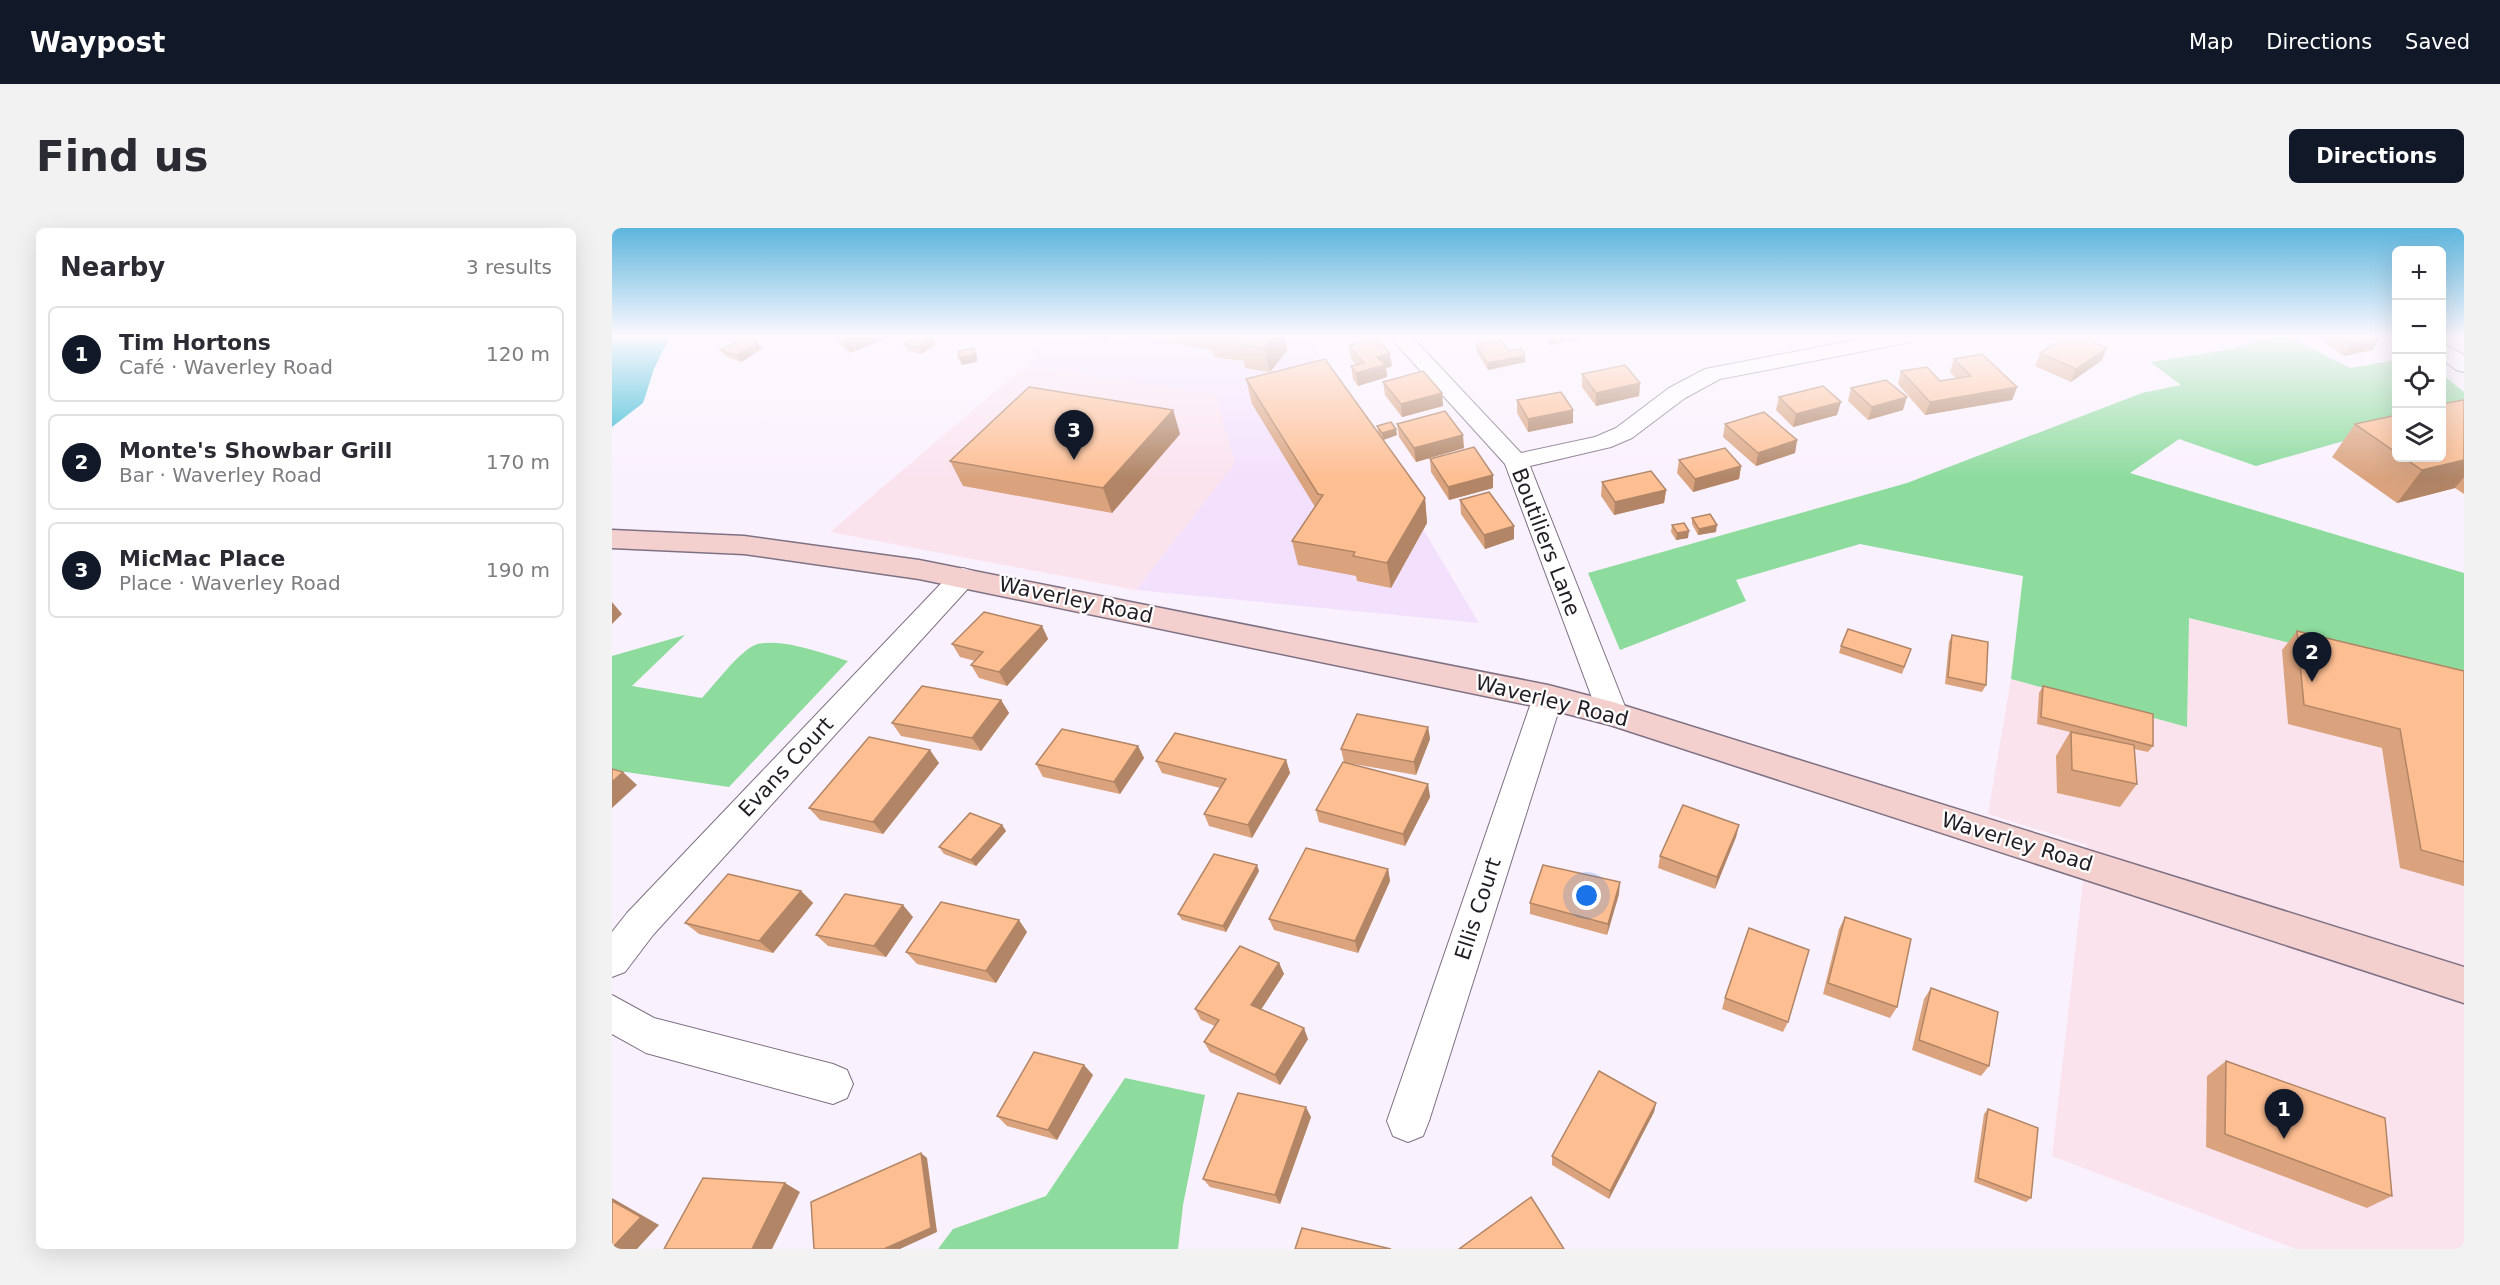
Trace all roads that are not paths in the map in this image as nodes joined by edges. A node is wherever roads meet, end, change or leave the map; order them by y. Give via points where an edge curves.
1 (1443, 384) edge
2 (1695, 384) edge
3 (1516, 462) junction
4 (612, 539) edge
5 (963, 577) junction
6 (1548, 697) junction
7 (1613, 714) junction
8 (612, 960) edge
9 (2464, 985) edge
10 (612, 1013) edge
11 (834, 1084) dead end
12 (1408, 1121) dead end

1 - 3 street, Boutiliers Lane
2 - 3 street via 1624,433 1603,442
3 - 7 street, Boutiliers Lane
4 - 5 main road, Waverley Road via 743,545
5 - 6 main road, Waverley Road
5 - 8 street, Evans Court via 640,924
6 - 7 main road, Waverley Road
6 - 12 street, Ellis Court
7 - 9 main road, Waverley Road
10 - 11 street via 646,1035

